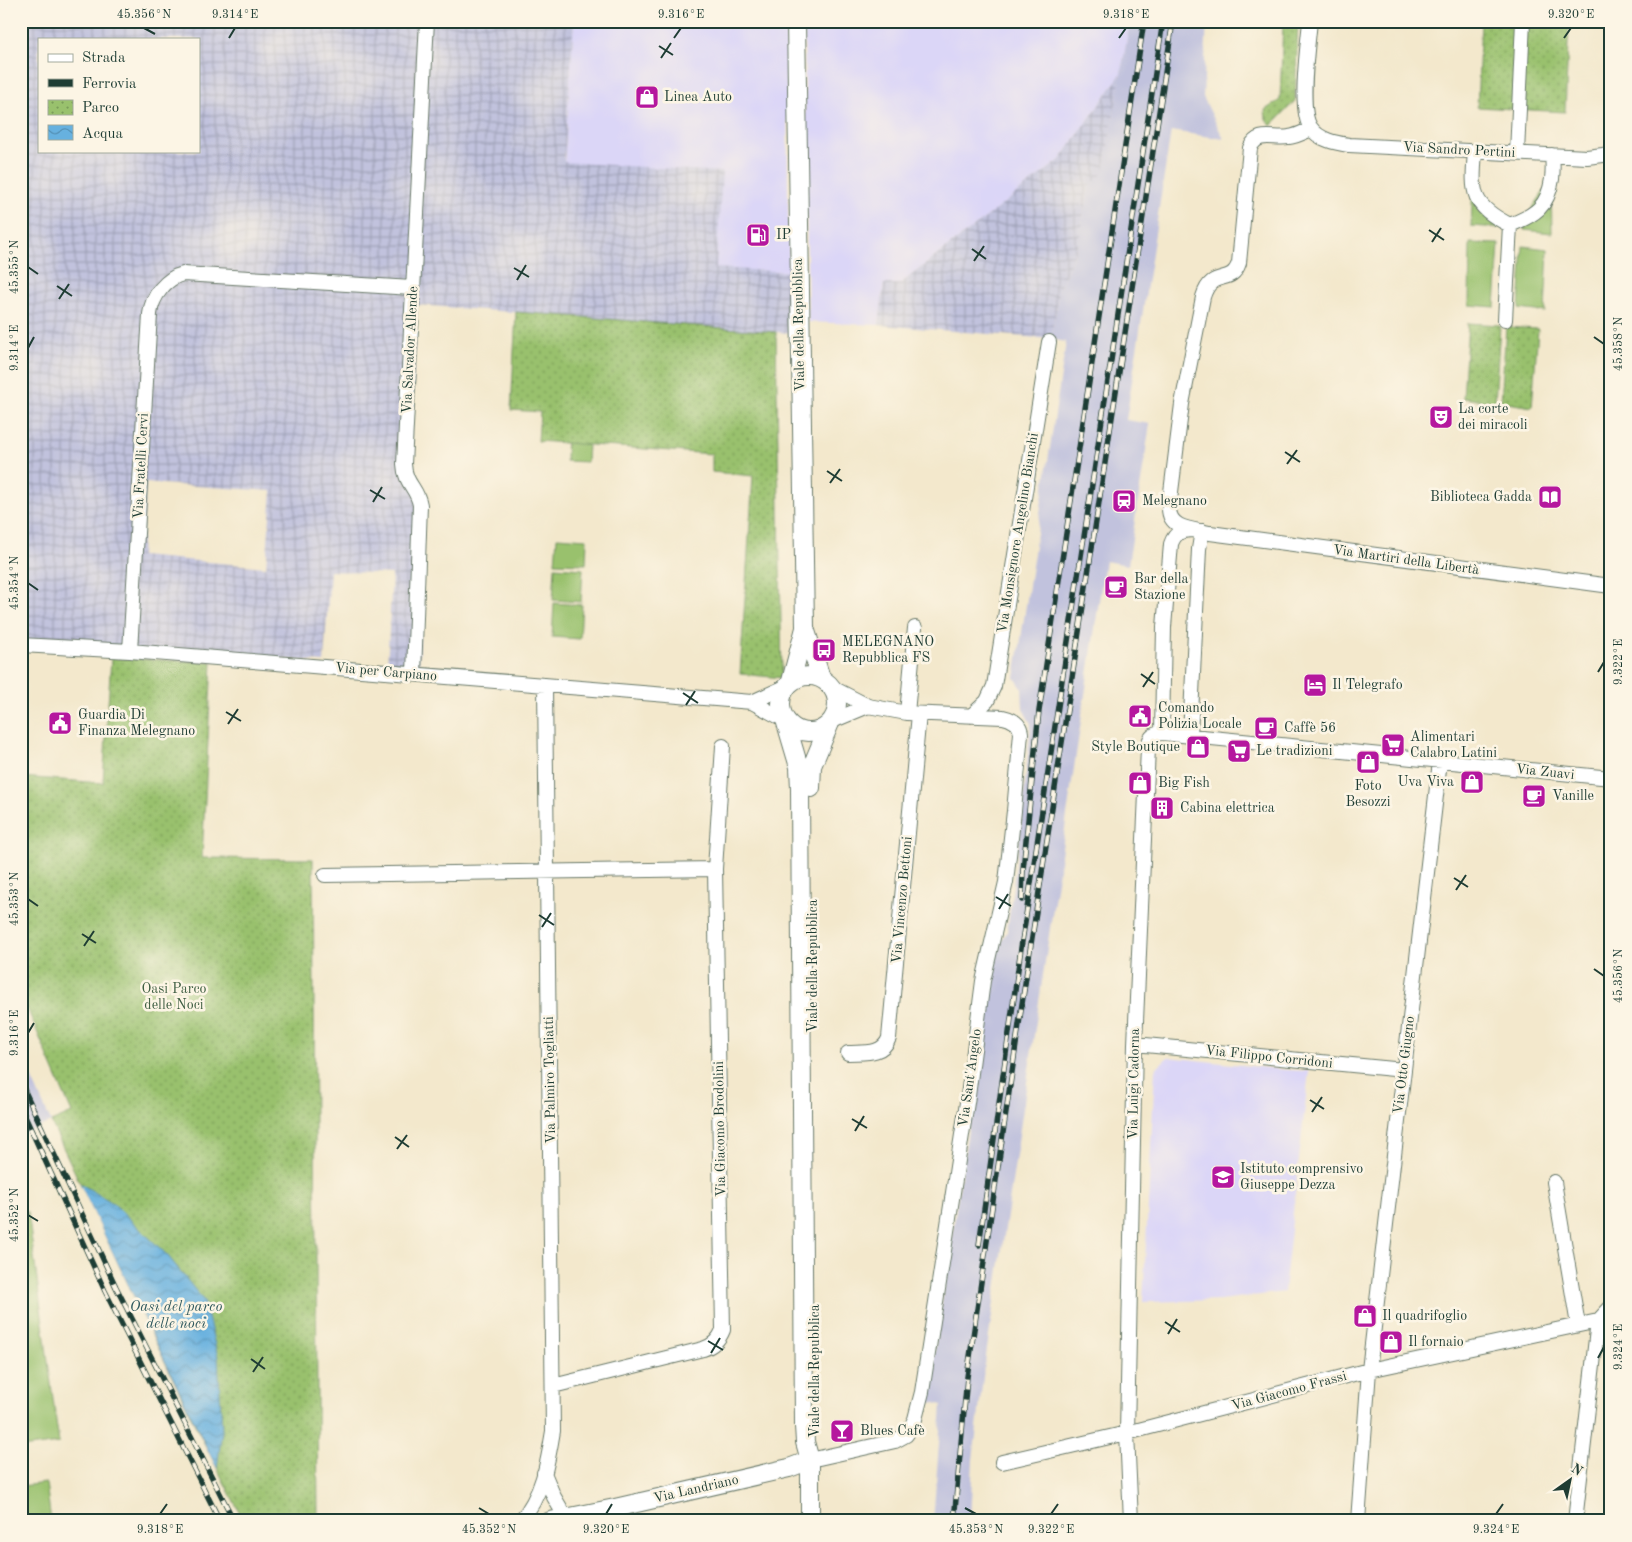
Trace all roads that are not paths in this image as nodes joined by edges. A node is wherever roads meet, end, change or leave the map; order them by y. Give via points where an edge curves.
1 (427, 21) edge
2 (796, 21) edge
3 (1310, 21) edge
4 (1523, 21) edge
5 (1311, 129) junction
6 (1476, 151) junction
7 (1517, 154) junction
8 (1611, 154) edge
9 (1552, 155) junction
10 (1510, 225) junction
11 (412, 288) junction
12 (1505, 320) dead end
13 (1049, 342) dead end
14 (1202, 531) junction
15 (1611, 586) edge
16 (805, 628) junction
17 (915, 628) dead end
18 (21, 644) edge
19 (130, 651) junction
20 (414, 674) junction
21 (826, 682) junction
22 (788, 684) junction
23 (545, 685) junction
24 (752, 702) junction
25 (868, 706) junction
26 (913, 714) junction
27 (978, 716) junction
28 (786, 721) junction
29 (831, 722) junction
30 (1157, 734) junction
31 (1190, 736) junction
32 (723, 746) dead end
33 (1440, 761) junction
34 (1611, 778) edge
35 (715, 869) junction
36 (547, 871) junction
37 (325, 875) dead end
38 (1134, 1044) junction
39 (848, 1053) dead end
40 (1404, 1070) junction
41 (1554, 1182) dead end
42 (1611, 1307) edge
43 (1598, 1321) junction
44 (1578, 1325) junction
45 (1370, 1370) junction
46 (553, 1386) junction
47 (1127, 1434) junction
48 (810, 1460) junction
49 (1002, 1462) dead end
50 (544, 1473) junction
51 (558, 1519) edge
52 (520, 1521) edge
53 (810, 1521) edge
54 (1131, 1521) edge
55 (1358, 1521) edge
56 (1575, 1521) edge

1 - 11 street, Via Salvador Allende
2 - 16 street, Viale della Repubblica
3 - 5 street via 1305,106
4 - 7 street
5 - 6 street, Via Sandro Pertini via 1326,139 1344,144
5 - 14 street via 1288,137 1266,136 1255,140 1249,152 1239,263 1235,272 1214,279 1205,291 1182,404 1169,514 1183,527
6 - 7 street, Via Sandro Pertini
6 - 10 street via 1475,196 1490,214
7 - 9 street, Via Sandro Pertini
8 - 9 street, Via Sandro Pertini via 1587,157
9 - 10 street via 1551,187 1545,202 1533,215
10 - 12 street
11 - 19 street, Via Fratelli Cervi via 183,274 164,285 150,310
11 - 20 street, Via Salvador Allende via 404,464 405,476 420,505
13 - 27 street, Via Monsignore Angelino Bianchi via 994,686
14 - 15 street, Via Martiri della Libertà
14 - 30 street, Via Luigi Cadorna via 1183,530 1172,541
14 - 31 street
16 - 21 street, Viale della Repubblica
16 - 22 street, Viale della Repubblica
17 - 26 street, Via Vincenzo Bettoni
18 - 19 street, Via per Carpiano
19 - 20 street, Via per Carpiano
20 - 23 street, Via per Carpiano
21 - 22 street via 810,676
21 - 25 street
21 - 29 street, Viale della Repubblica via 837,700
22 - 24 street, Via per Carpiano
22 - 28 street, Viale della Repubblica via 780,704
23 - 24 street, Via per Carpiano
23 - 36 street, Via Palmiro Togliatti
24 - 28 street, Via per Carpiano
25 - 26 street
25 - 29 street
26 - 27 street
26 - 39 street, Via Vincenzo Bettoni via 889,1038 885,1046 873,1052
27 - 48 street, Via Sant'Angelo via 1006,718 1015,722 1021,733 1006,882 983,981 922,1392 914,1423 906,1435 892,1442
28 - 29 street via 799,731 809,733
28 - 48 street, Viale della Repubblica via 800,767 804,1426
29 - 48 street, Viale della Repubblica via 812,766 816,1435
30 - 31 street, Via Zuavi
30 - 38 street, Via Luigi Cadorna via 1149,741 1148,748
31 - 33 street, Via Zuavi
32 - 35 street, Via Giacomo Brodolini
33 - 34 street, Via Zuavi
33 - 40 street, Via Otto Giugno
35 - 36 street
35 - 46 street, Via Giacomo Brodolini via 723,1330 718,1340 703,1349
36 - 37 street
36 - 46 street, Via Palmiro Togliatti
38 - 40 street, Via Filippo Corridoni
38 - 47 street, Via Luigi Cadorna
40 - 45 street, Via Otto Giugno
41 - 44 street
42 - 43 street
43 - 44 street, Via Giacomo Frassi
43 - 56 street
44 - 45 street, Via Giacomo Frassi
45 - 47 street, Via Giacomo Frassi
45 - 55 street, Via Otto Giugno
46 - 50 street, Via Palmiro Togliatti via 553,1431
47 - 49 street, Via Giacomo Frassi
47 - 54 street, Via Luigi Cadorna
48 - 51 street, Via Landriano via 789,1468
48 - 53 street
50 - 51 street via 554,1497
50 - 52 street, Via Palmiro Togliatti via 535,1500

